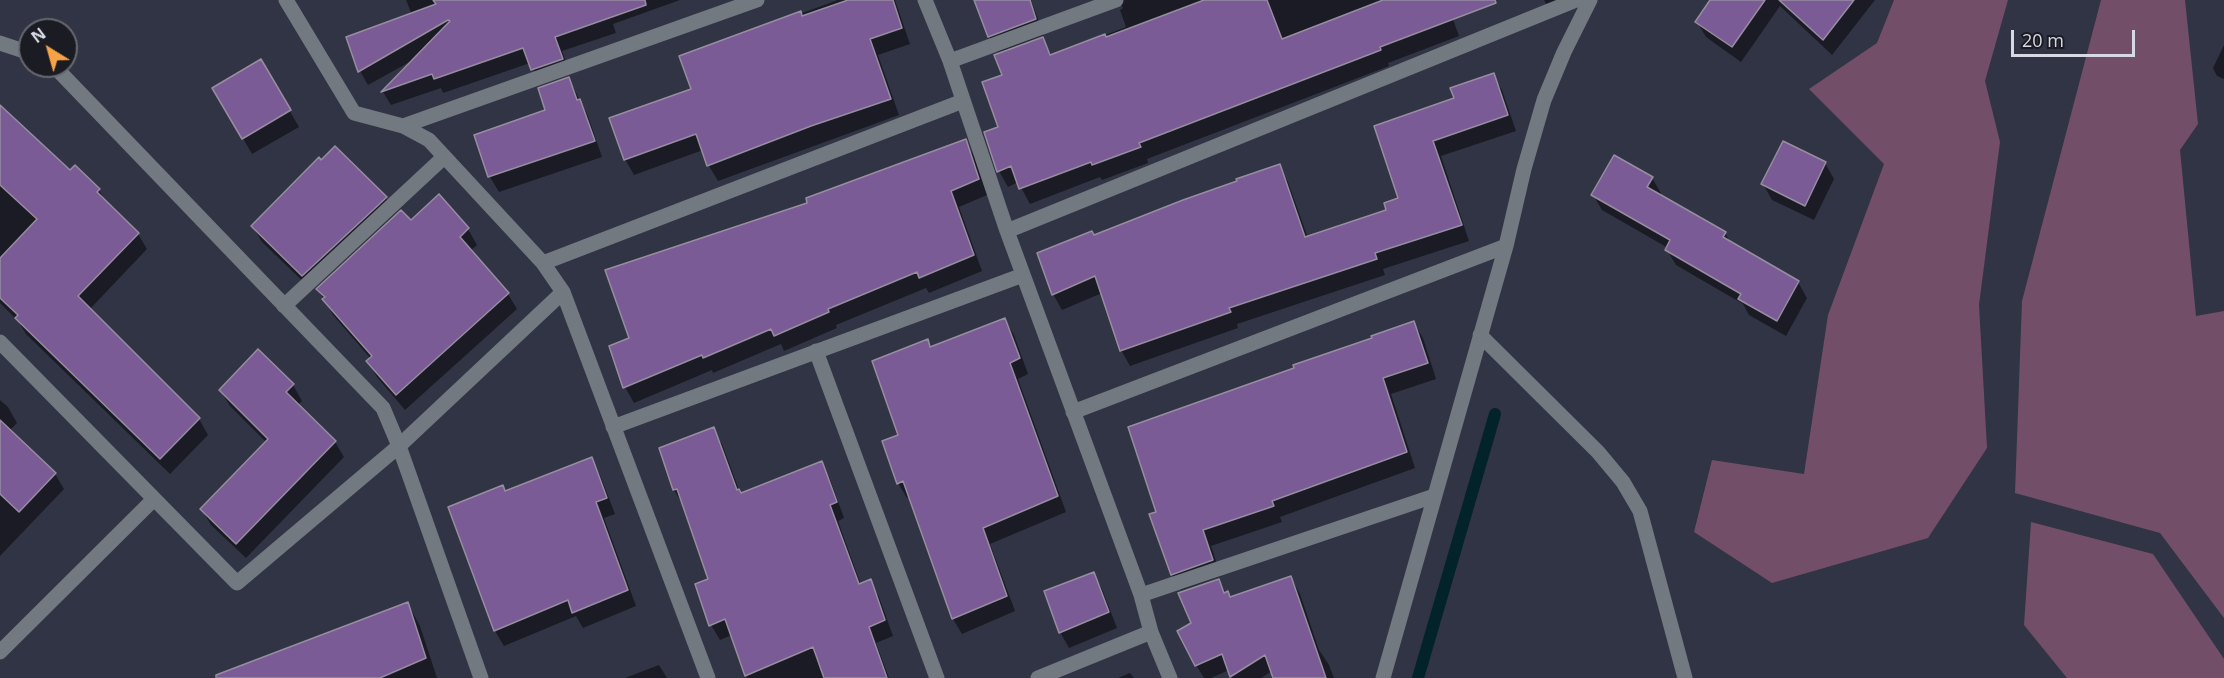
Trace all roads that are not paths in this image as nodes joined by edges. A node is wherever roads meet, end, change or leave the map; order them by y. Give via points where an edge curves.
1 (286, 0) edge
2 (757, 0) edge
3 (925, 0) edge
4 (1116, 0) edge
5 (1576, 0) edge
6 (1590, 0) edge
7 (0, 43) edge
8 (18, 49) edge
9 (950, 61) junction
10 (66, 78) edge
11 (963, 101) junction
12 (403, 126) junction
13 (444, 157) junction
14 (1007, 231) junction
15 (1506, 246) junction
16 (543, 263) junction
17 (1023, 275) junction
18 (563, 292) junction
19 (284, 306) junction
20 (1480, 335) junction
21 (0, 342) edge
22 (816, 351) junction
23 (1073, 412) junction
24 (613, 427) junction
25 (399, 446) junction
26 (1434, 496) junction
27 (154, 499) junction
28 (1141, 595) junction
29 (1151, 632) junction
30 (0, 652) edge
31 (481, 678) edge
32 (708, 678) edge
33 (937, 678) edge
34 (1038, 678) edge
35 (1170, 678) edge
36 (1383, 678) edge
37 (1685, 678) edge

1 - 12 street via 354,113
2 - 12 street
3 - 9 street
4 - 9 street
5 - 14 street
6 - 15 street via 1544,100
7 - 8 street
9 - 11 street
10 - 19 street
11 - 14 street
11 - 16 street
12 - 13 street via 429,140
13 - 16 street
13 - 19 street
14 - 17 street
15 - 20 street
15 - 23 street
16 - 18 street
17 - 22 street
17 - 23 street
18 - 24 street
18 - 25 street
19 - 25 street via 383,408
20 - 26 street
20 - 37 street via 1623,482 1640,511
21 - 27 street
22 - 24 street
22 - 33 street
23 - 28 street
24 - 32 street
25 - 27 street via 237,583
25 - 31 street
26 - 28 street
26 - 36 street
27 - 30 street
28 - 29 street
29 - 34 street
29 - 35 street

